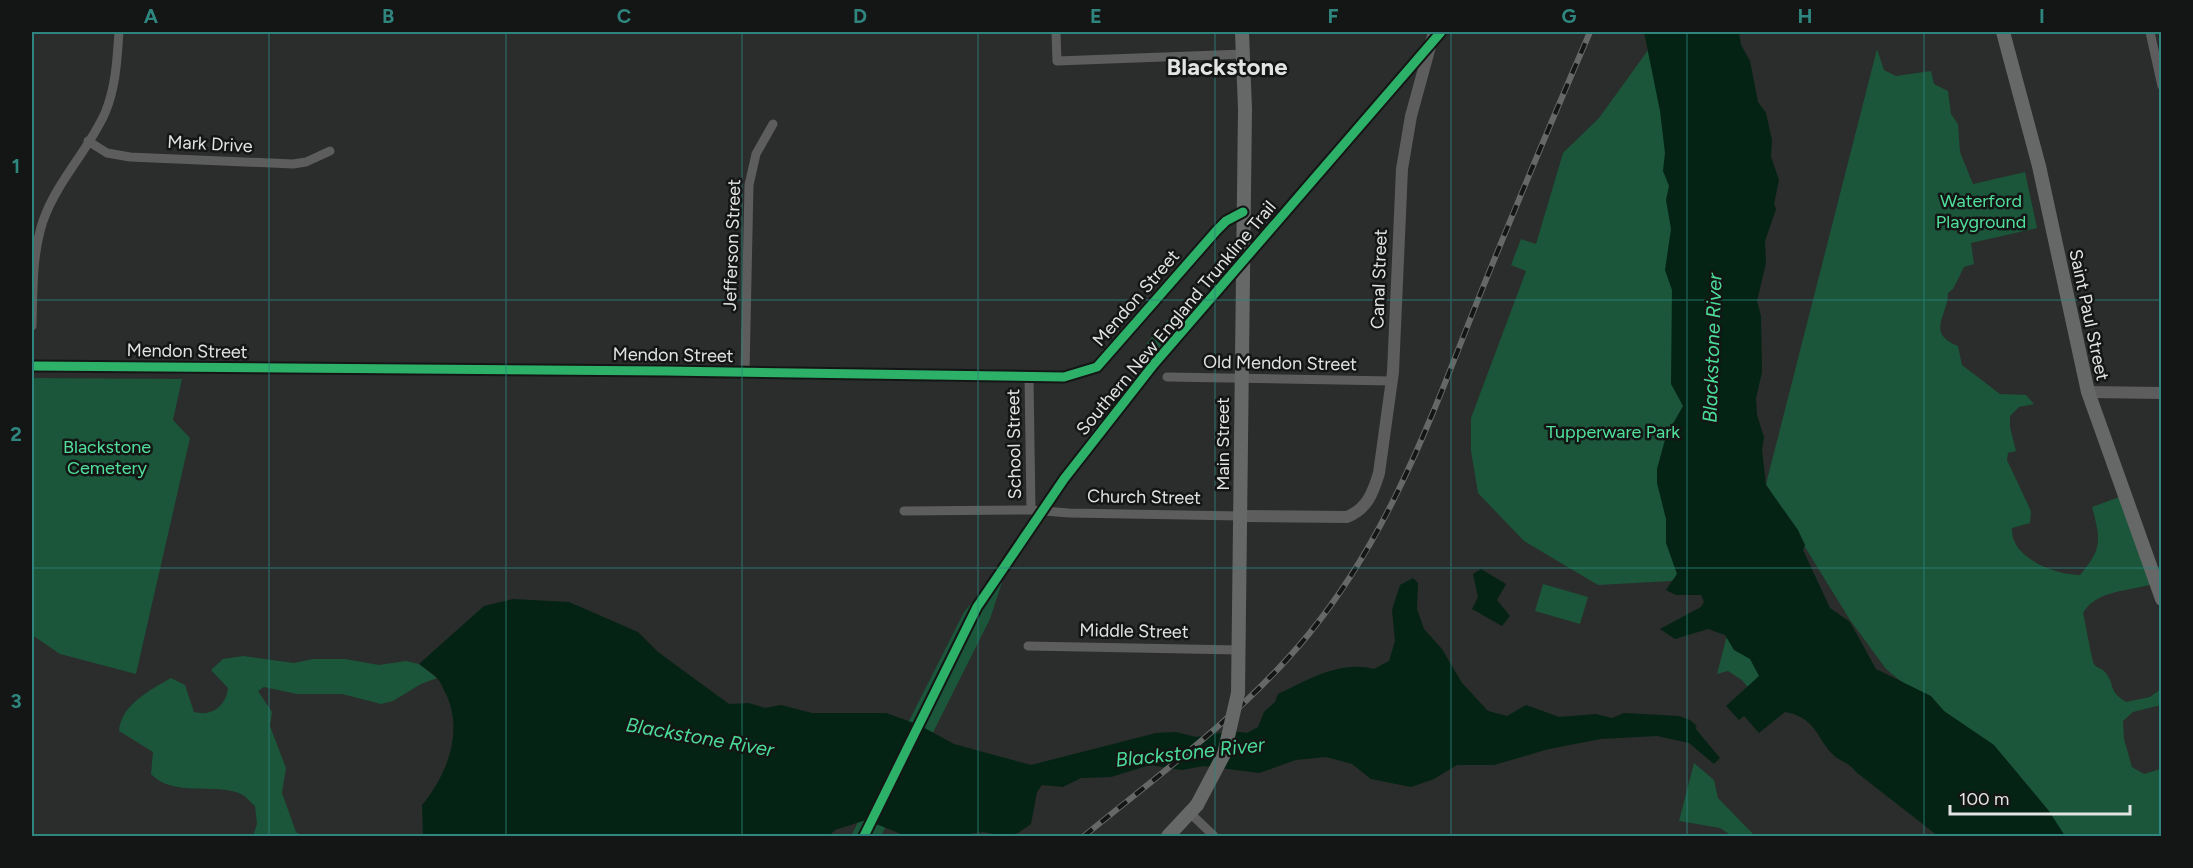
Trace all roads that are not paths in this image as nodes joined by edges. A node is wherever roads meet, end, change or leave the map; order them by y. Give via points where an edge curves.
1 (119, 32) edge
2 (1056, 32) edge
3 (1242, 32) edge
4 (1434, 32) edge
5 (2003, 32) edge
6 (2150, 32) edge
7 (1243, 54) junction
8 (2162, 86) edge
9 (772, 124) dead end
10 (88, 141) junction
11 (330, 151) dead end
12 (1243, 212) junction
13 (32, 326) edge
14 (32, 366) edge
15 (745, 372) junction
16 (1167, 376) dead end
17 (1029, 378) junction
18 (1241, 378) junction
19 (1392, 381) junction
20 (2088, 392) junction
21 (2162, 393) edge
22 (1031, 510) junction
23 (904, 512) dead end
24 (1241, 516) junction
25 (1347, 517) joint
26 (2162, 599) edge
27 (1028, 646) dead end
28 (1239, 650) junction
29 (1194, 809) junction
30 (1168, 837) edge
31 (1214, 837) edge

1 - 10 street via 110,101
2 - 7 street via 1057,61
3 - 7 main road, Main Street
4 - 19 street, Canal Street via 1411,116 1402,170
5 - 20 main road, Saint Paul Street via 2039,166
6 - 8 street
7 - 12 main road, Main Street
9 - 15 street, Jefferson Street via 756,154 749,185
10 - 11 street, Mark Drive via 107,153 130,156 293,164
10 - 13 street via 62,180 44,219 36,252
12 - 17 street, Mendon Street via 1217,230 1097,367 1064,377
12 - 18 main road, Main Street
14 - 15 street, Mendon Street
15 - 17 street, Mendon Street
16 - 18 street, Old Mendon Street
17 - 22 street, School Street
18 - 19 street, Old Mendon Street
18 - 24 main road, Main Street
19 - 25 street, Canal Street via 1377,481 1368,502
20 - 21 street
20 - 26 main road, Saint Paul Street
22 - 23 street, Church Street
22 - 24 street, Church Street
24 - 25 street, Church Street
24 - 28 main road, Main Street
27 - 28 street, Middle Street
28 - 29 main road, Main Street, bridge via 1238,693 1224,754
29 - 30 main road, Main Street
29 - 31 street

